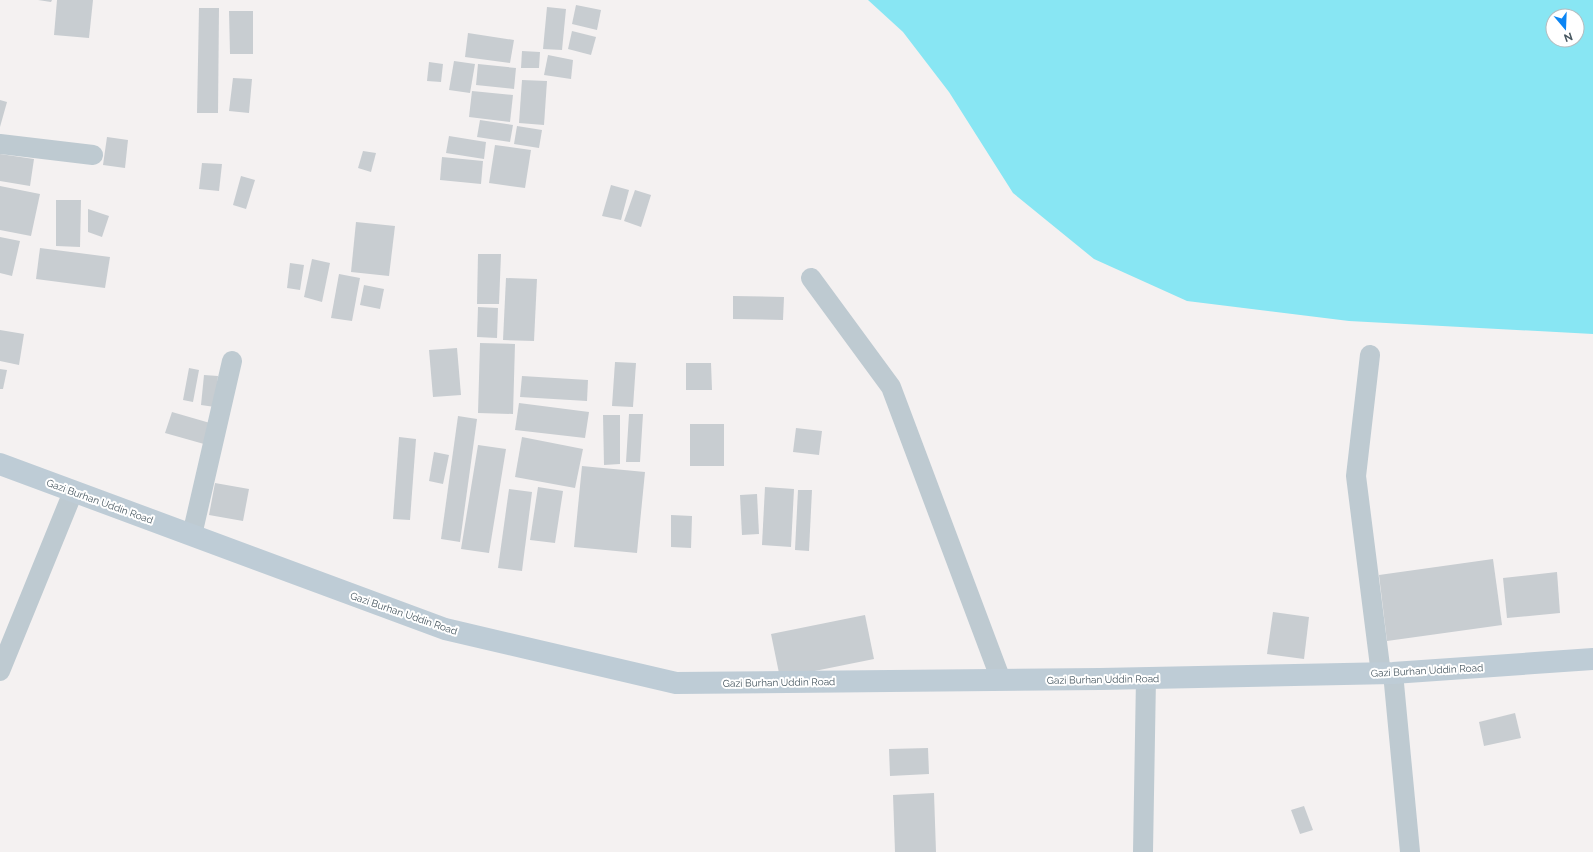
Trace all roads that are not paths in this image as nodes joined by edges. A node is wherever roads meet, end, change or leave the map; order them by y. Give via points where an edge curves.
1 (0, 144) edge
2 (93, 155) dead end
3 (812, 278) dead end
4 (1370, 355) dead end
5 (232, 361) dead end
6 (0, 464) edge
7 (73, 492) junction
8 (192, 535) junction
9 (1593, 659) edge
10 (0, 671) edge
11 (1387, 673) junction
12 (1146, 678) junction
13 (1001, 680) junction
14 (1142, 852) edge
15 (1410, 852) edge

1 - 2 street
3 - 13 street via 891,387
4 - 11 street via 1356,476
5 - 8 street
6 - 7 street, Gazi Burhan Uddin Road
7 - 8 street, Gazi Burhan Uddin Road
7 - 10 street
8 - 13 street, Gazi Burhan Uddin Road via 445,629 676,683
9 - 11 street, Gazi Burhan Uddin Road
11 - 12 street, Gazi Burhan Uddin Road
11 - 15 street
12 - 13 street, Gazi Burhan Uddin Road
12 - 14 street

